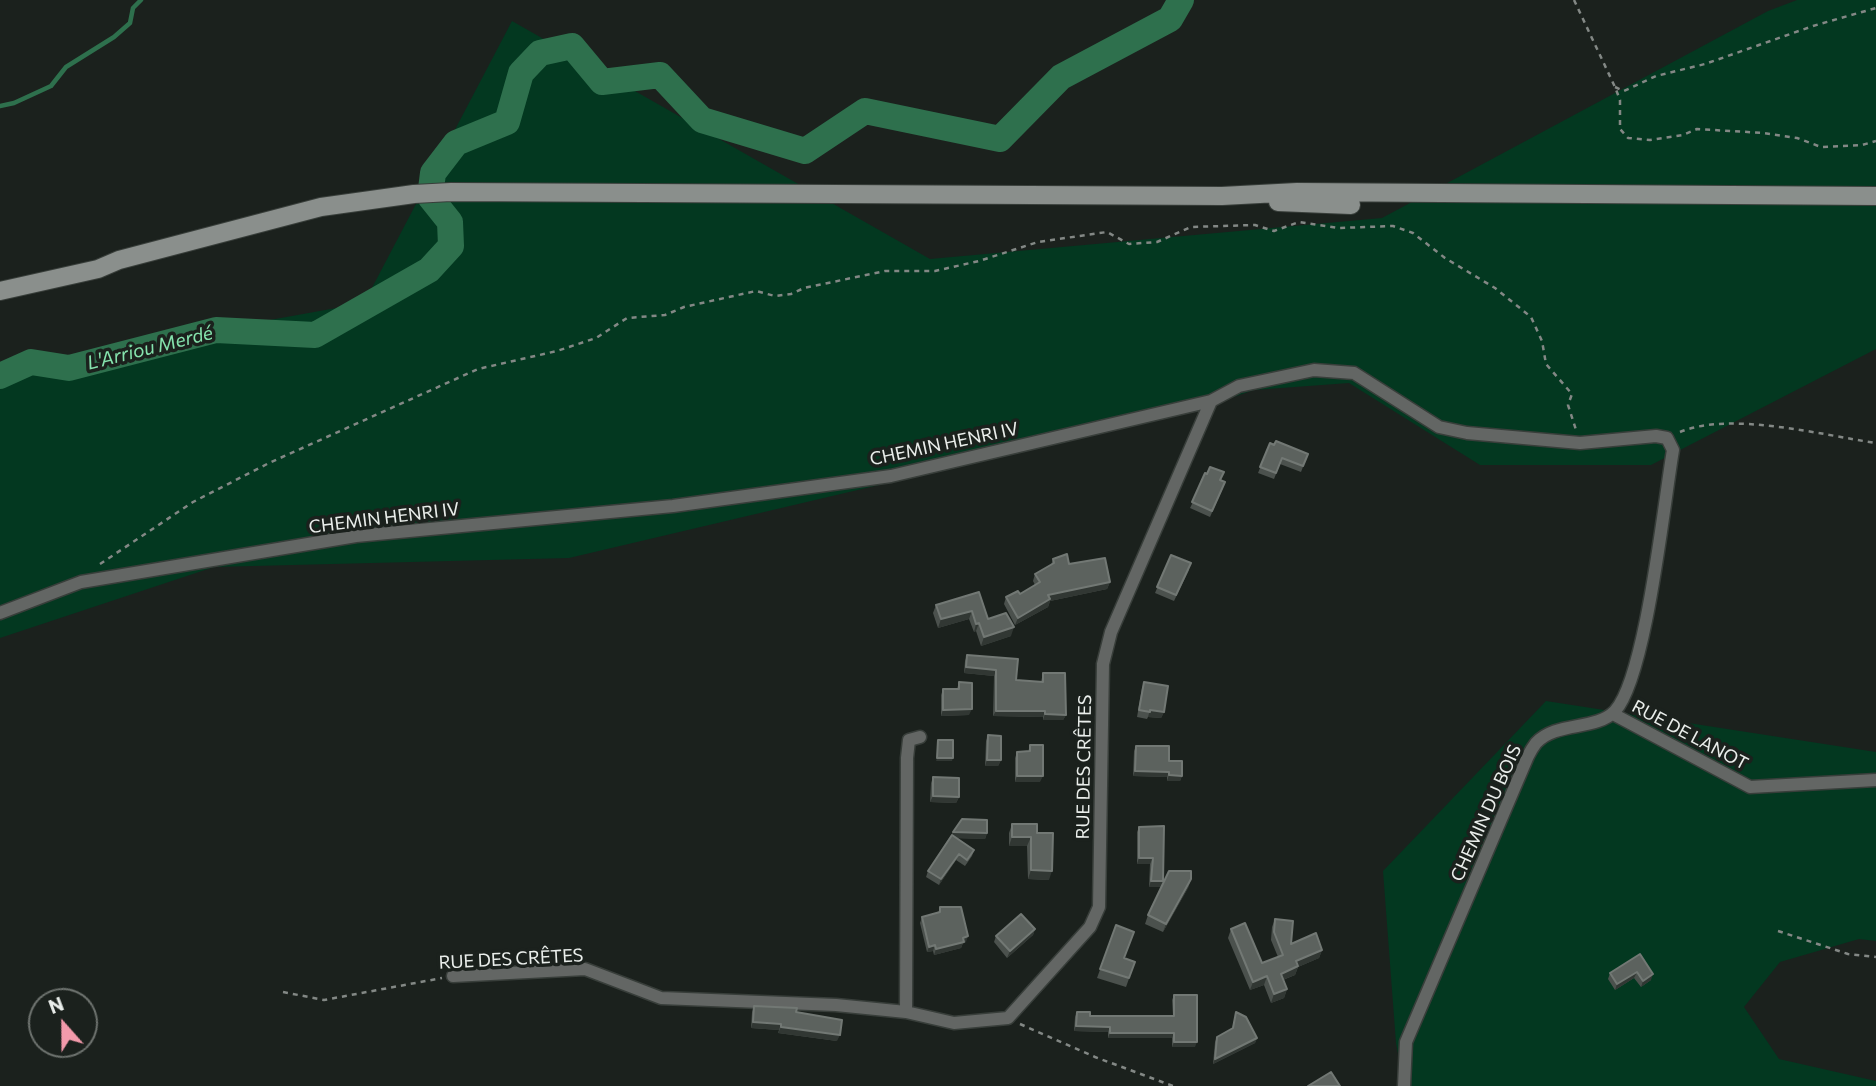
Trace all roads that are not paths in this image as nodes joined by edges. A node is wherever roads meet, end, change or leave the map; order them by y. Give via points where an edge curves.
1 (1222, 196) junction
2 (1876, 196) edge
3 (1876, 208) edge
4 (2, 281) edge
5 (1211, 401) junction
6 (0, 613) edge
7 (1613, 714) junction
8 (920, 737) dead end
9 (1876, 780) edge
10 (453, 976) road end
11 (906, 1012) junction
12 (1404, 1086) edge

1 - 2 main road via 1297,192
1 - 3 main road via 1300,204
1 - 4 main road via 414,194 321,207 98,269
5 - 6 street, CHEMIN HENRI IV via 891,475 673,506 356,536 87,581
5 - 7 street, CHEMIN HENRI IV via 1239,386 1314,370 1354,373 1439,427 1467,433 1580,443 1667,438 1673,450 1649,602 1635,671
5 - 11 street, RUE DES CRÊTES via 1111,632 1103,664 1099,907 1090,927 1008,1018 954,1023
7 - 9 street, RUE DE LANOT via 1750,787
7 - 12 street, CHEMIN DU BOIS via 1553,732 1537,742 1528,757 1406,1042
8 - 11 street via 909,740 907,758
10 - 11 street, RUE DES CRÊTES via 585,969 661,998

